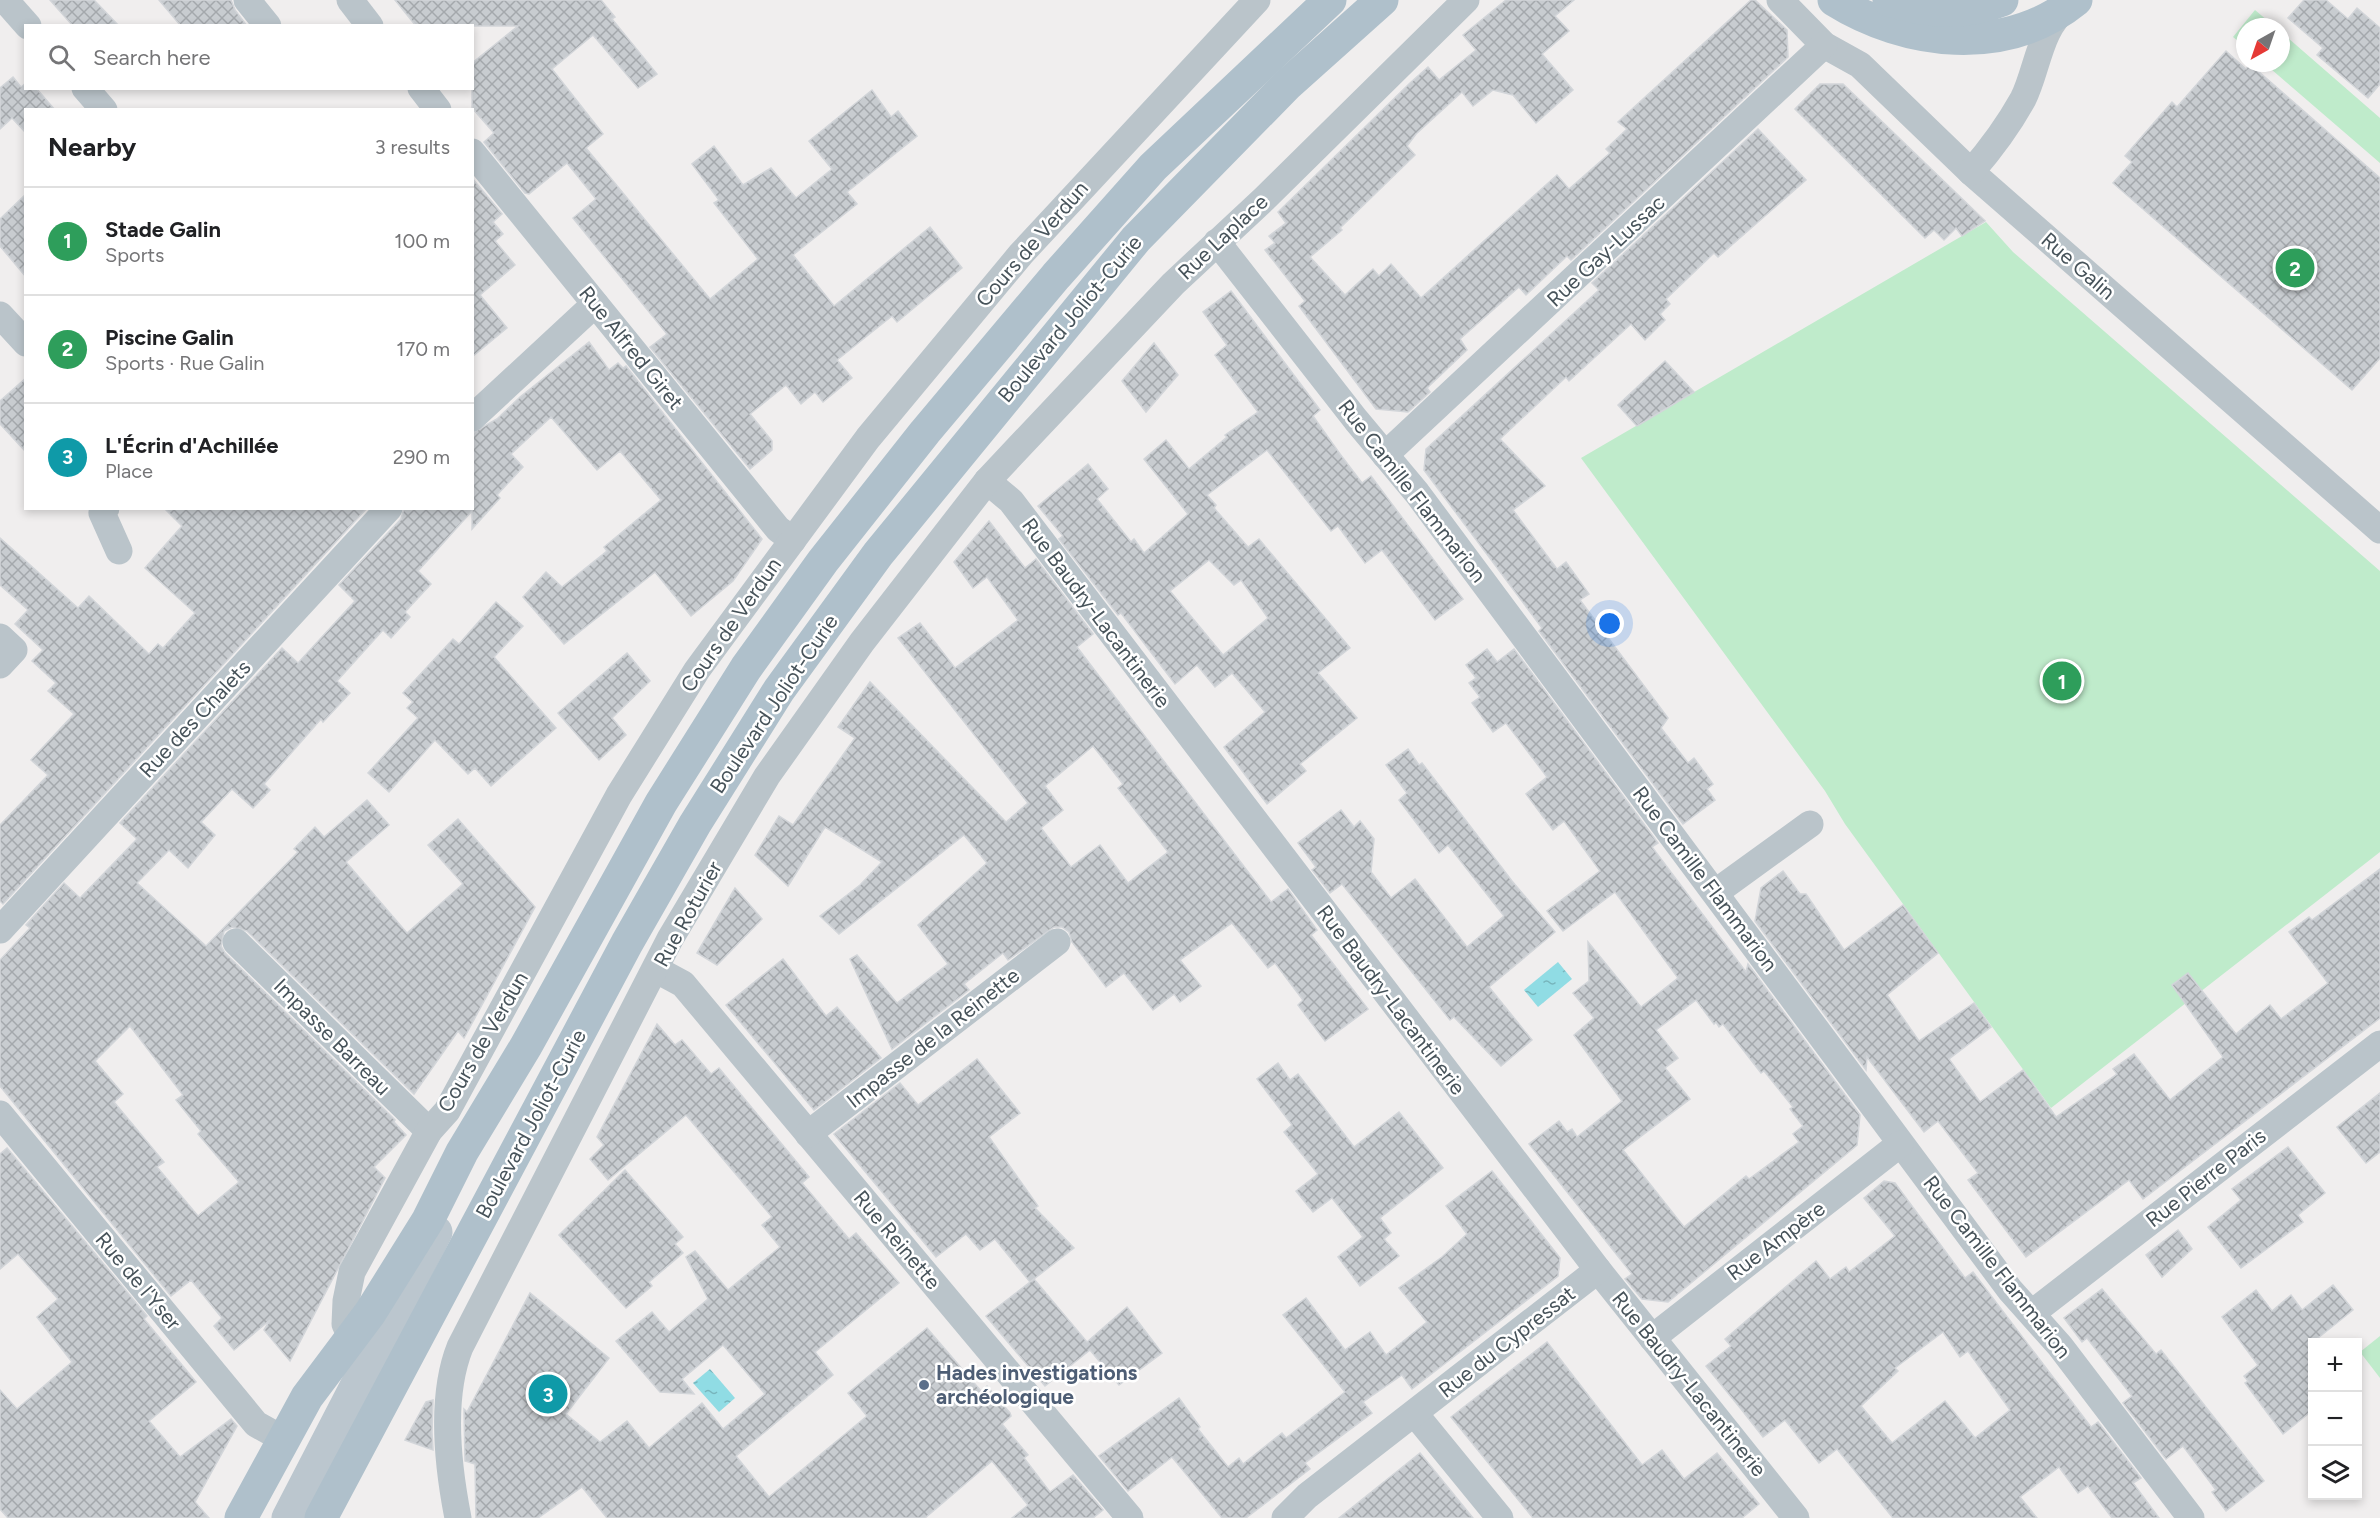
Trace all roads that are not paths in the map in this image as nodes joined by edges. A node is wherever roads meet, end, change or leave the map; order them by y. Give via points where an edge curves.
1 (5, 0) edge
2 (247, 0) edge
3 (350, 0) edge
4 (1257, 0) edge
5 (1308, 0) edge
6 (1330, 0) edge
7 (1382, 0) edge
8 (1389, 0) edge
9 (1466, 0) edge
10 (1780, 0) edge
11 (1834, 0) edge
12 (1889, 0) edge
13 (2002, 0) edge
14 (2075, 3) edge
15 (26, 24) edge
16 (266, 24) edge
17 (368, 24) edge
18 (1336, 38) junction
19 (1824, 45) junction
20 (87, 90) edge
21 (423, 90) edge
22 (102, 108) edge
23 (436, 108) edge
24 (474, 154) edge
25 (1153, 166) junction
26 (1971, 172) junction
27 (1217, 242) junction
28 (596, 304) junction
29 (0, 315) edge
30 (24, 341) edge
31 (474, 416) edge
32 (1385, 455) junction
33 (987, 482) junction
34 (104, 510) edge
35 (387, 510) edge
36 (2380, 530) edge
37 (793, 540) junction
38 (119, 551) dead end
39 (0, 637) edge
40 (0, 665) edge
41 (1810, 824) dead end
42 (1716, 892) junction
43 (0, 930) edge
44 (236, 942) dead end
45 (1057, 942) dead end
46 (657, 970) junction
47 (2380, 1044) edge
48 (526, 1046) junction
49 (0, 1114) edge
50 (429, 1131) junction
51 (808, 1134) junction
52 (1900, 1144) junction
53 (1598, 1270) junction
54 (2031, 1313) junction
55 (351, 1338) junction
56 (1652, 1338) junction
57 (1415, 1414) junction
58 (283, 1439) junction
59 (322, 1496) edge
60 (241, 1518) edge
61 (288, 1518) edge
62 (458, 1518) edge
63 (1130, 1518) edge
64 (1285, 1518) edge
65 (1500, 1518) edge
66 (1796, 1518) edge
67 (2191, 1518) edge

1 - 15 street
2 - 16 street
3 - 17 street
4 - 37 street, Cours de Verdun via 1021,254 868,438
5 - 25 main road via 1232,72
6 - 25 main road, Boulevard Joliot-Curie
7 - 18 main road, Boulevard Joliot-Curie
8 - 18 main road
9 - 27 street, Rue Laplace
10 - 19 street, Rue Galin
11 - 14 main road via 1862,17 1904,33 1946,40 1986,37 2027,27
12 - 13 main road via 1912,8 1945,10 1984,7
14 - 26 street via 2048,31 2034,75 2007,128
18 - 59 main road, Boulevard Joliot-Curie via 1136,238 885,545 779,690 627,943
19 - 26 street, Rue Galin via 1860,65
19 - 32 street, Rue Gay-Lussac
20 - 22 street
21 - 23 street
24 - 28 street, Rue Alfred Giret
25 - 48 main road, Boulevard Joliot-Curie via 925,432 823,561 746,668 661,803
26 - 36 street, Rue Galin
27 - 32 street, Rue Camille Flammarion
27 - 33 street, Rue Laplace
28 - 31 street
28 - 37 street, Rue Alfred Giret via 778,529
29 - 30 street
32 - 42 street, Rue Camille Flammarion
33 - 46 street, Rue Roturier via 862,642 767,776 670,939
33 - 53 street, Rue Baudry-Lacantinerie via 1018,511
34 - 38 street via 102,513
35 - 43 street, Rue des Chalets
37 - 50 street, Cours de Verdun via 697,670 619,795 447,1111
39 - 40 street via 14,650
41 - 42 street
42 - 52 street, Rue Camille Flammarion
44 - 50 street, Impasse Barreau
45 - 51 street, Impasse de la Reinette
46 - 51 street, Rue Reinette via 683,984
46 - 62 street, Rue Roturier via 460,1347 450,1383 450,1480
47 - 54 street, Rue Pierre Paris
48 - 55 main road via 462,1152 428,1220
48 - 59 main road, Boulevard Joliot-Curie
49 - 58 street, Rue de l'Yser via 256,1424
50 - 55 street, Cours de Verdun via 352,1272 345,1324
51 - 63 street, Rue Reinette
52 - 54 street, Rue Camille Flammarion
52 - 56 street, Rue Ampère
53 - 56 street, Rue Baudry-Lacantinerie
53 - 57 street, Rue du Cypressat
54 - 67 street, Rue Camille Flammarion
55 - 58 main road via 306,1397
56 - 66 street, Rue Baudry-Lacantinerie
57 - 64 street, Rue du Cypressat via 1307,1496
57 - 65 street
58 - 60 main road
59 - 61 main road, Boulevard Joliot-Curie

